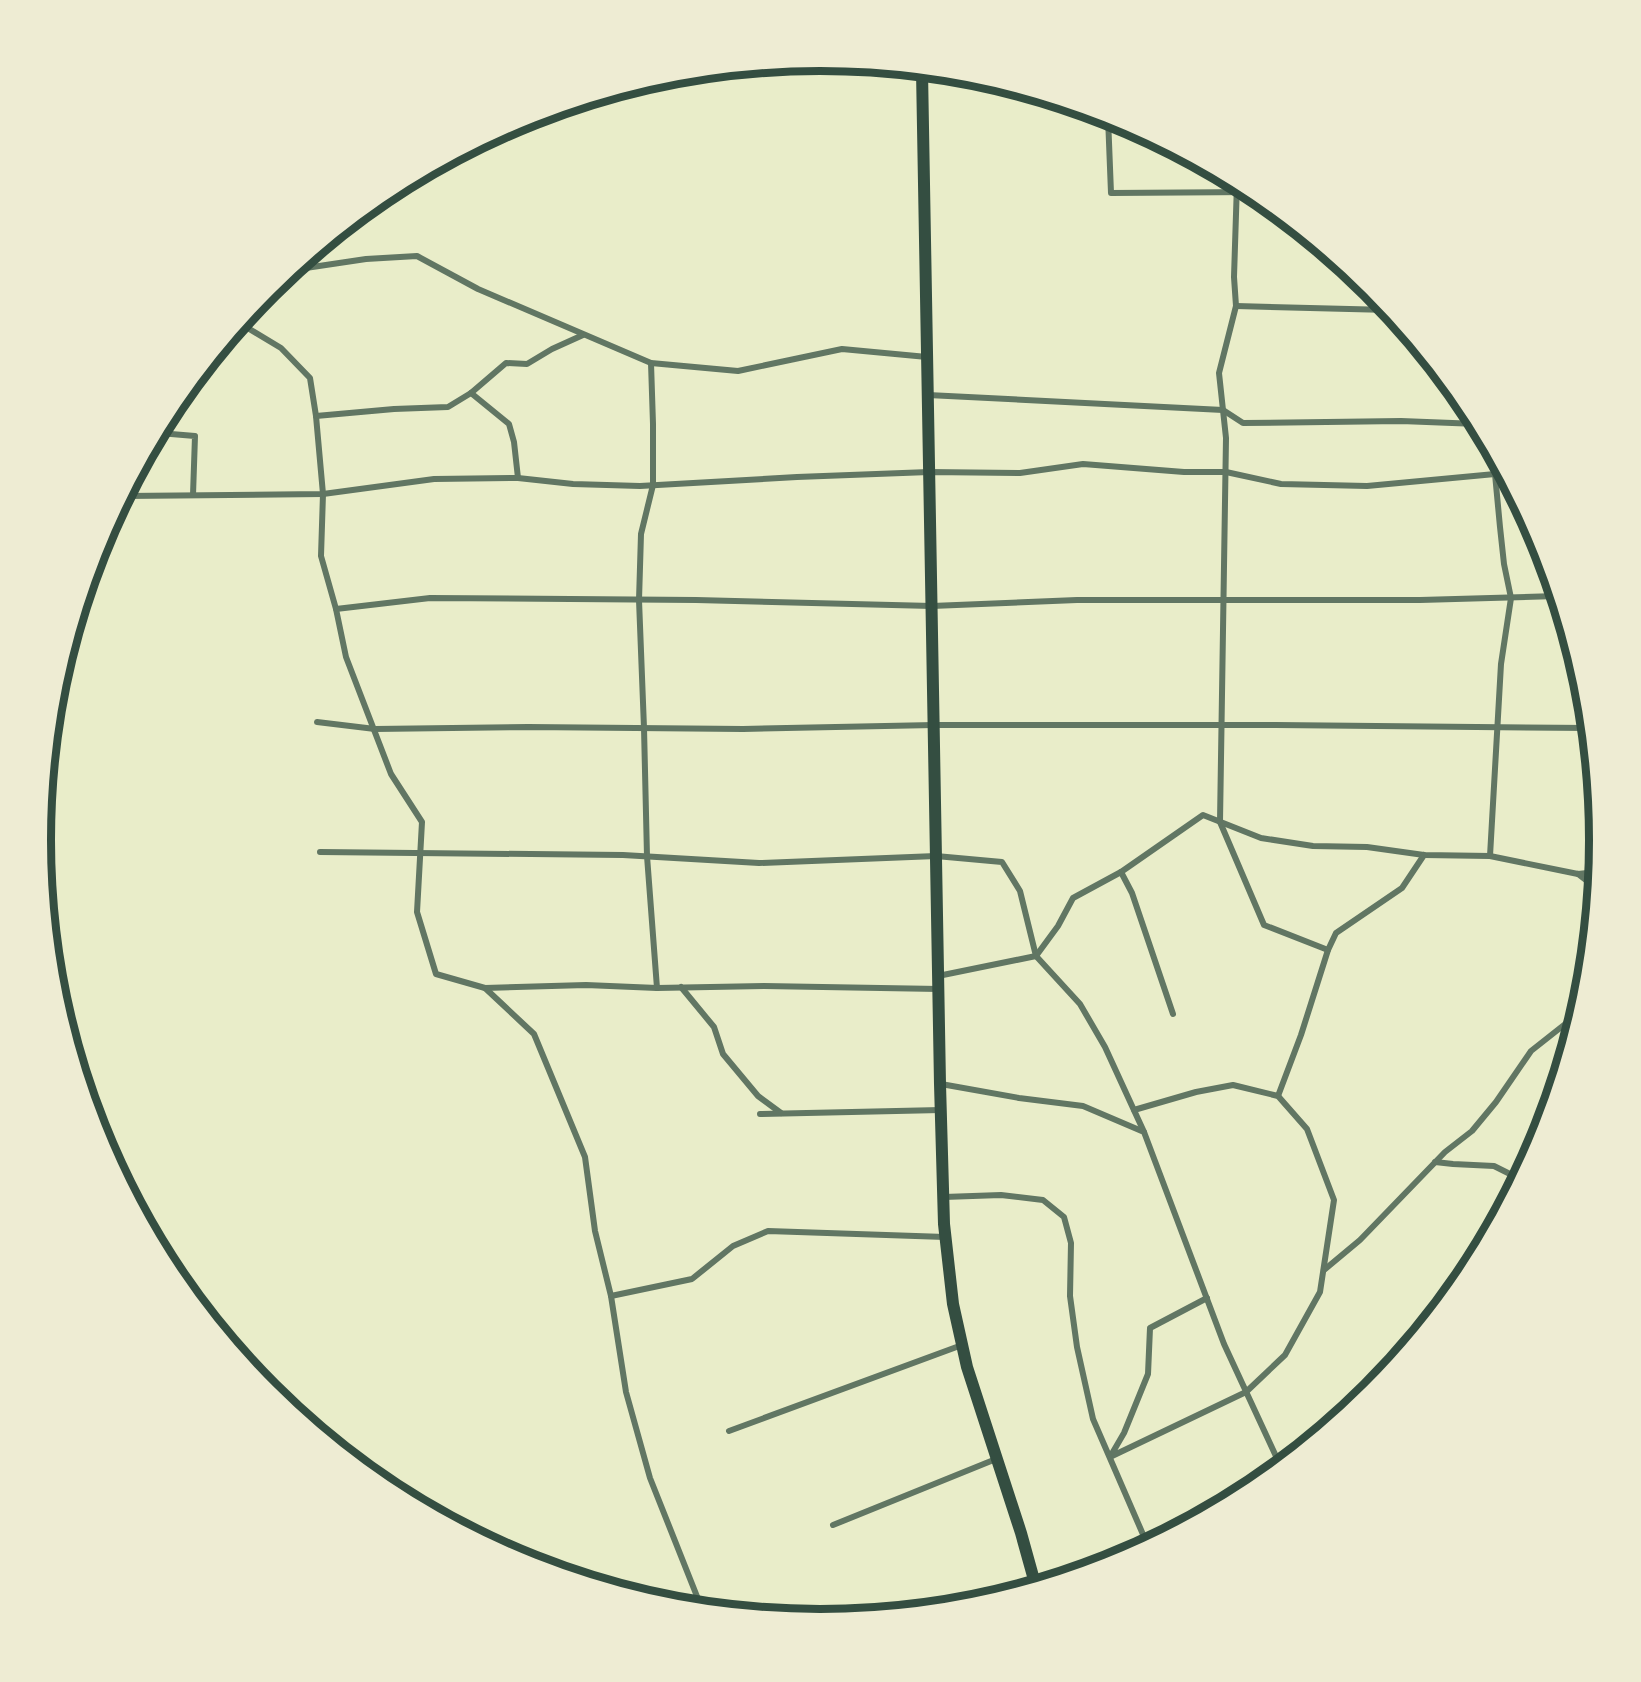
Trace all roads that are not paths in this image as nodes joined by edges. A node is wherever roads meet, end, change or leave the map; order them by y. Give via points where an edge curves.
1 (922, 78) edge
2 (1108, 127) edge
3 (1233, 192) edge
4 (1236, 194) edge
5 (307, 268) edge
6 (1236, 306) junction
7 (1377, 310) edge
8 (248, 328) edge
9 (583, 335) junction
10 (927, 357) junction
11 (651, 363) junction
12 (471, 393) junction
13 (928, 395) junction
14 (1223, 410) junction
15 (316, 416) junction
16 (1467, 424) edge
17 (168, 434) edge
18 (1226, 471) junction
19 (929, 472) junction
20 (1495, 474) joint
21 (518, 478) junction
22 (653, 485) junction
23 (323, 494) junction
24 (193, 495) junction
25 (133, 496) edge
26 (1550, 596) edge
27 (1511, 598) junction
28 (639, 600) junction
29 (1223, 601) junction
30 (932, 606) junction
31 (336, 609) junction
32 (317, 722) dead end
33 (934, 725) junction
34 (1221, 725) junction
35 (1498, 727) junction
36 (644, 728) junction
37 (1581, 728) edge
38 (375, 729) junction
39 (1220, 822) junction
40 (320, 852) dead end
41 (420, 852) junction
42 (1424, 855) junction
43 (647, 856) junction
44 (936, 856) junction
45 (1490, 856) junction
46 (1121, 872) junction
47 (1589, 873) edge
48 (1578, 874) junction
49 (1588, 882) edge
50 (1328, 950) junction
51 (1036, 956) junction
52 (938, 976) junction
53 (681, 987) junction
54 (485, 988) junction
55 (657, 988) junction
56 (939, 989) junction
57 (1173, 1014) dead end
58 (1568, 1022) edge
59 (940, 1084) junction
60 (1278, 1096) junction
61 (941, 1110) junction
62 (1134, 1110) junction
63 (780, 1113) junction
64 (760, 1114) dead end
65 (1144, 1132) junction
66 (1435, 1161) junction
67 (1513, 1176) edge
68 (943, 1197) junction
69 (946, 1237) junction
70 (1324, 1270) junction
71 (611, 1296) junction
72 (1207, 1298) junction
73 (962, 1345) junction
74 (1246, 1392) junction
75 (729, 1431) dead end
76 (1110, 1457) junction
77 (997, 1459) junction
78 (1277, 1459) edge
79 (833, 1525) dead end
80 (1145, 1538) edge
81 (1034, 1580) edge
82 (699, 1601) edge

1 - 10 main road
2 - 3 street via 1111,193
4 - 6 street
5 - 9 street via 417,256 478,289
6 - 7 street
6 - 14 street via 1219,373
8 - 15 street via 281,348 310,378
9 - 11 street
9 - 12 street via 527,364 506,363
10 - 11 street via 842,349 738,370
10 - 13 main road
11 - 22 street
12 - 15 street via 448,407
12 - 21 street via 508,424
13 - 14 street
13 - 19 main road
14 - 16 street via 1243,423
14 - 18 street
15 - 23 street
17 - 24 street via 195,436
18 - 19 street via 1184,472 1083,464 1020,473
18 - 20 street via 1281,484 1367,486
18 - 29 street
19 - 22 street
19 - 30 main road
20 - 27 street
21 - 22 street via 573,484
21 - 23 street via 434,479
22 - 28 street via 640,534
23 - 24 street
23 - 31 street via 321,556
24 - 25 street
26 - 27 street
27 - 29 street
27 - 35 street via 1501,664
28 - 30 street
28 - 31 street via 430,598
28 - 36 street
29 - 30 street via 1077,600
29 - 34 street
30 - 33 main road
31 - 38 street via 345,657
32 - 38 street
33 - 34 street
33 - 36 street
33 - 44 main road
34 - 35 street
34 - 39 street
35 - 37 street
35 - 45 street
36 - 38 street
36 - 43 street
38 - 41 street via 392,774 422,822
39 - 42 street via 1261,838
39 - 46 street via 1203,815
39 - 50 street via 1264,925
40 - 41 street
41 - 43 street
41 - 54 street via 417,912 436,974
42 - 45 street
42 - 50 street via 1402,888 1336,933
43 - 44 street via 759,863
43 - 55 street
44 - 51 street via 1002,862 1020,891
44 - 52 main road
45 - 48 street
46 - 51 street via 1074,898
46 - 57 street via 1132,893
47 - 48 street
48 - 49 street
50 - 60 street
51 - 52 street
51 - 62 street via 1080,1004
52 - 56 main road
53 - 55 street
53 - 56 street
53 - 63 street via 714,1027 723,1054 758,1095
54 - 55 street
54 - 71 street via 534,1034 585,1157 595,1231
56 - 59 main road
58 - 66 street via 1531,1052 1472,1131
59 - 61 main road
59 - 65 street via 1083,1106
60 - 62 street via 1233,1085
60 - 70 street via 1307,1129 1334,1200
61 - 63 street
61 - 68 main road
62 - 65 street
63 - 64 street
65 - 72 street
66 - 67 street via 1494,1166
66 - 70 street via 1360,1240
68 - 69 main road
68 - 76 street via 1000,1195 1043,1200 1064,1217 1071,1243 1070,1296 1077,1347 1093,1419
69 - 71 street via 768,1231 733,1246 692,1279
69 - 73 main road
70 - 74 street via 1320,1292 1285,1355
71 - 82 street via 626,1392 650,1478
72 - 74 street
72 - 76 street via 1150,1328 1148,1374
73 - 75 street
73 - 77 main road
74 - 76 street
74 - 78 street
76 - 80 street
77 - 79 street
77 - 81 main road

